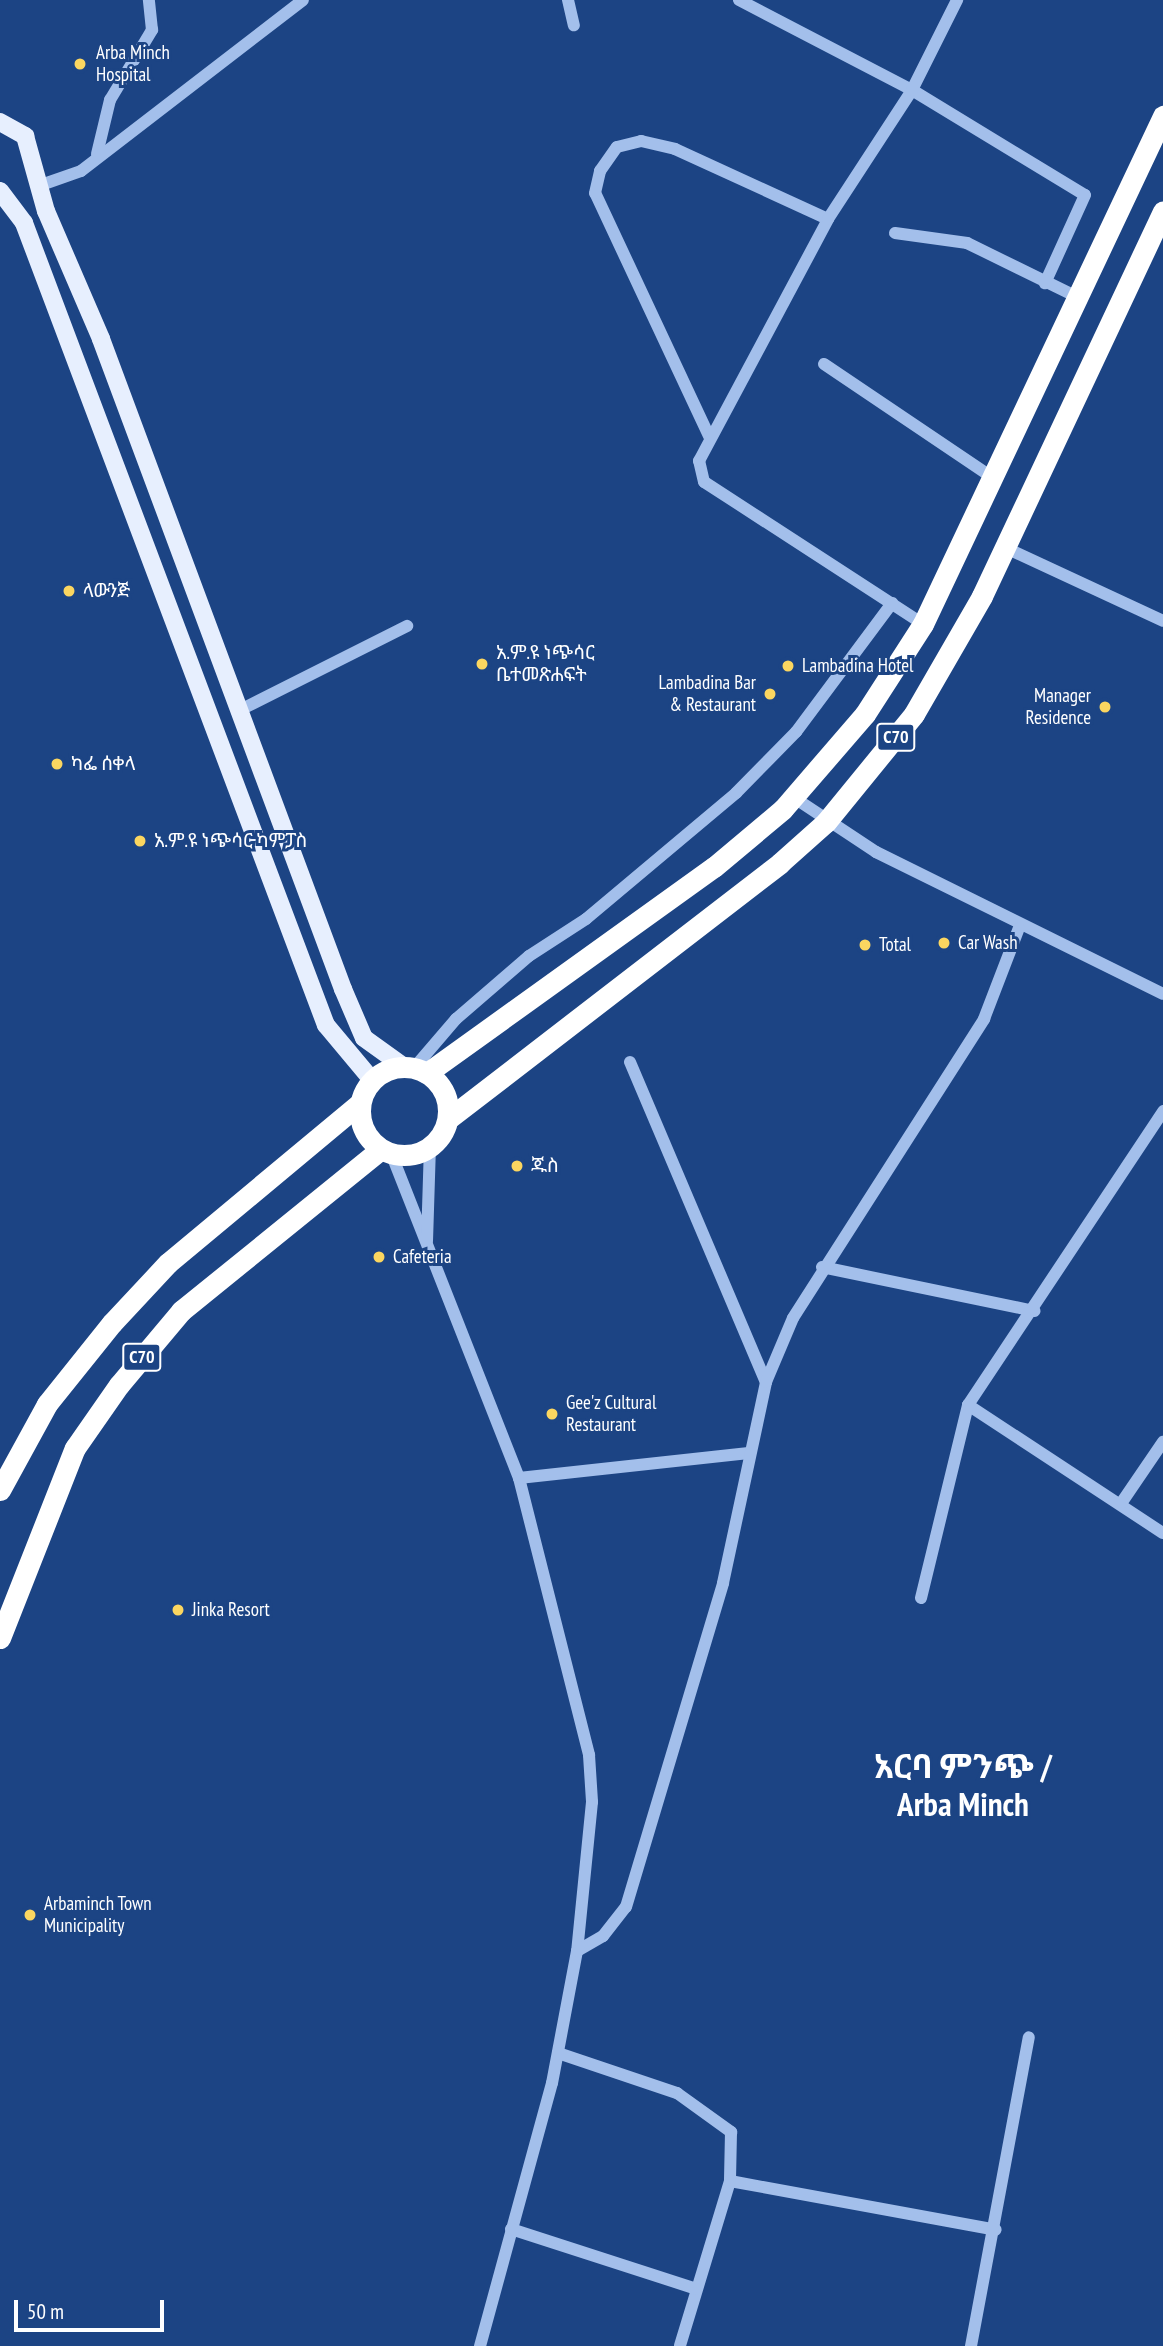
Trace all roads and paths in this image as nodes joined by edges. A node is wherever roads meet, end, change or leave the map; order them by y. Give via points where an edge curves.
1 (149, 0) edge
2 (303, 0) edge
3 (568, 0) edge
4 (739, 0) edge
5 (957, 0) edge
6 (575, 24) dead end
7 (912, 90) junction
8 (1163, 116) edge
9 (0, 122) edge
10 (97, 153) junction
11 (41, 185) junction
12 (0, 191) edge
13 (1163, 211) edge
14 (828, 219) junction
15 (895, 233) dead end
16 (1045, 283) junction
17 (1077, 297) junction
18 (824, 364) dead end
19 (709, 436) junction
20 (993, 478) junction
21 (1006, 548) junction
22 (892, 603) junction
23 (1163, 621) edge
24 (923, 624) junction
25 (407, 626) dead end
26 (242, 709) junction
27 (793, 797) junction
28 (826, 822) junction
29 (1019, 928) junction
30 (1163, 994) edge
31 (630, 1062) dead end
32 (415, 1069) junction
33 (372, 1080) junction
34 (360, 1103) junction
35 (1163, 1111) edge
36 (448, 1119) junction
37 (430, 1147) junction
38 (386, 1151) junction
39 (426, 1248) junction
40 (822, 1267) junction
41 (1034, 1311) junction
42 (766, 1382) junction
43 (968, 1405) junction
44 (1163, 1442) edge
45 (749, 1453) junction
46 (519, 1478) junction
47 (0, 1490) edge
48 (1122, 1503) junction
49 (1163, 1533) edge
50 (921, 1598) dead end
51 (0, 1638) edge
52 (577, 1951) junction
53 (1029, 2037) dead end
54 (558, 2053) junction
55 (730, 2180) junction
56 (511, 2229) junction
57 (996, 2230) junction
58 (697, 2289) junction
59 (480, 2346) edge
60 (680, 2346) edge
61 (971, 2346) edge

1 - 10 street via 152,30 110,100
2 - 10 street
3 - 6 street
4 - 7 street
5 - 7 street
7 - 14 street
7 - 16 street via 1085,195
8 - 17 highway, C70
9 - 11 main road via 25,136
10 - 11 street via 81,171
11 - 26 main road
12 - 33 main road via 24,223 326,1025
13 - 21 highway, C70
14 - 19 street
14 - 19 street via 675,149 641,141 617,147 600,171 595,193
15 - 16 street via 967,243
16 - 17 street
17 - 20 highway, C70
18 - 20 street
19 - 22 street via 699,461 704,482
20 - 24 highway, C70
21 - 23 street
21 - 28 highway, C70 via 914,714
22 - 24 street
22 - 32 street via 796,732 736,793 586,919 529,956 456,1019
24 - 27 highway, C70 via 865,714
25 - 26 street
26 - 32 main road via 364,1038
27 - 28 street
27 - 32 highway, C70 via 713,867
28 - 29 street
28 - 36 highway, C70
29 - 30 street
29 - 40 street via 984,1019 911,1141
31 - 42 street
32 - 33 highway, C70
32 - 36 highway via 445,1092
33 - 34 highway, C70
34 - 38 highway via 363,1129
34 - 47 highway, C70 via 168,1263 112,1323 47,1404
35 - 41 street
36 - 37 highway, C70
37 - 38 highway
37 - 39 street
38 - 39 street
38 - 51 highway, C70 via 181,1311 119,1385 75,1448
39 - 46 street
40 - 41 street
40 - 42 street
41 - 43 street
42 - 45 street
43 - 48 street
43 - 50 street
44 - 48 street
45 - 46 street
45 - 52 street via 723,1583 626,1907 603,1936
46 - 52 street via 589,1755 592,1802
48 - 49 street
52 - 54 street
53 - 57 street
54 - 55 street via 677,2094 718,2119 731,2132
54 - 56 street
55 - 57 street
55 - 58 street
56 - 58 street
56 - 59 street
57 - 61 street
58 - 60 street

